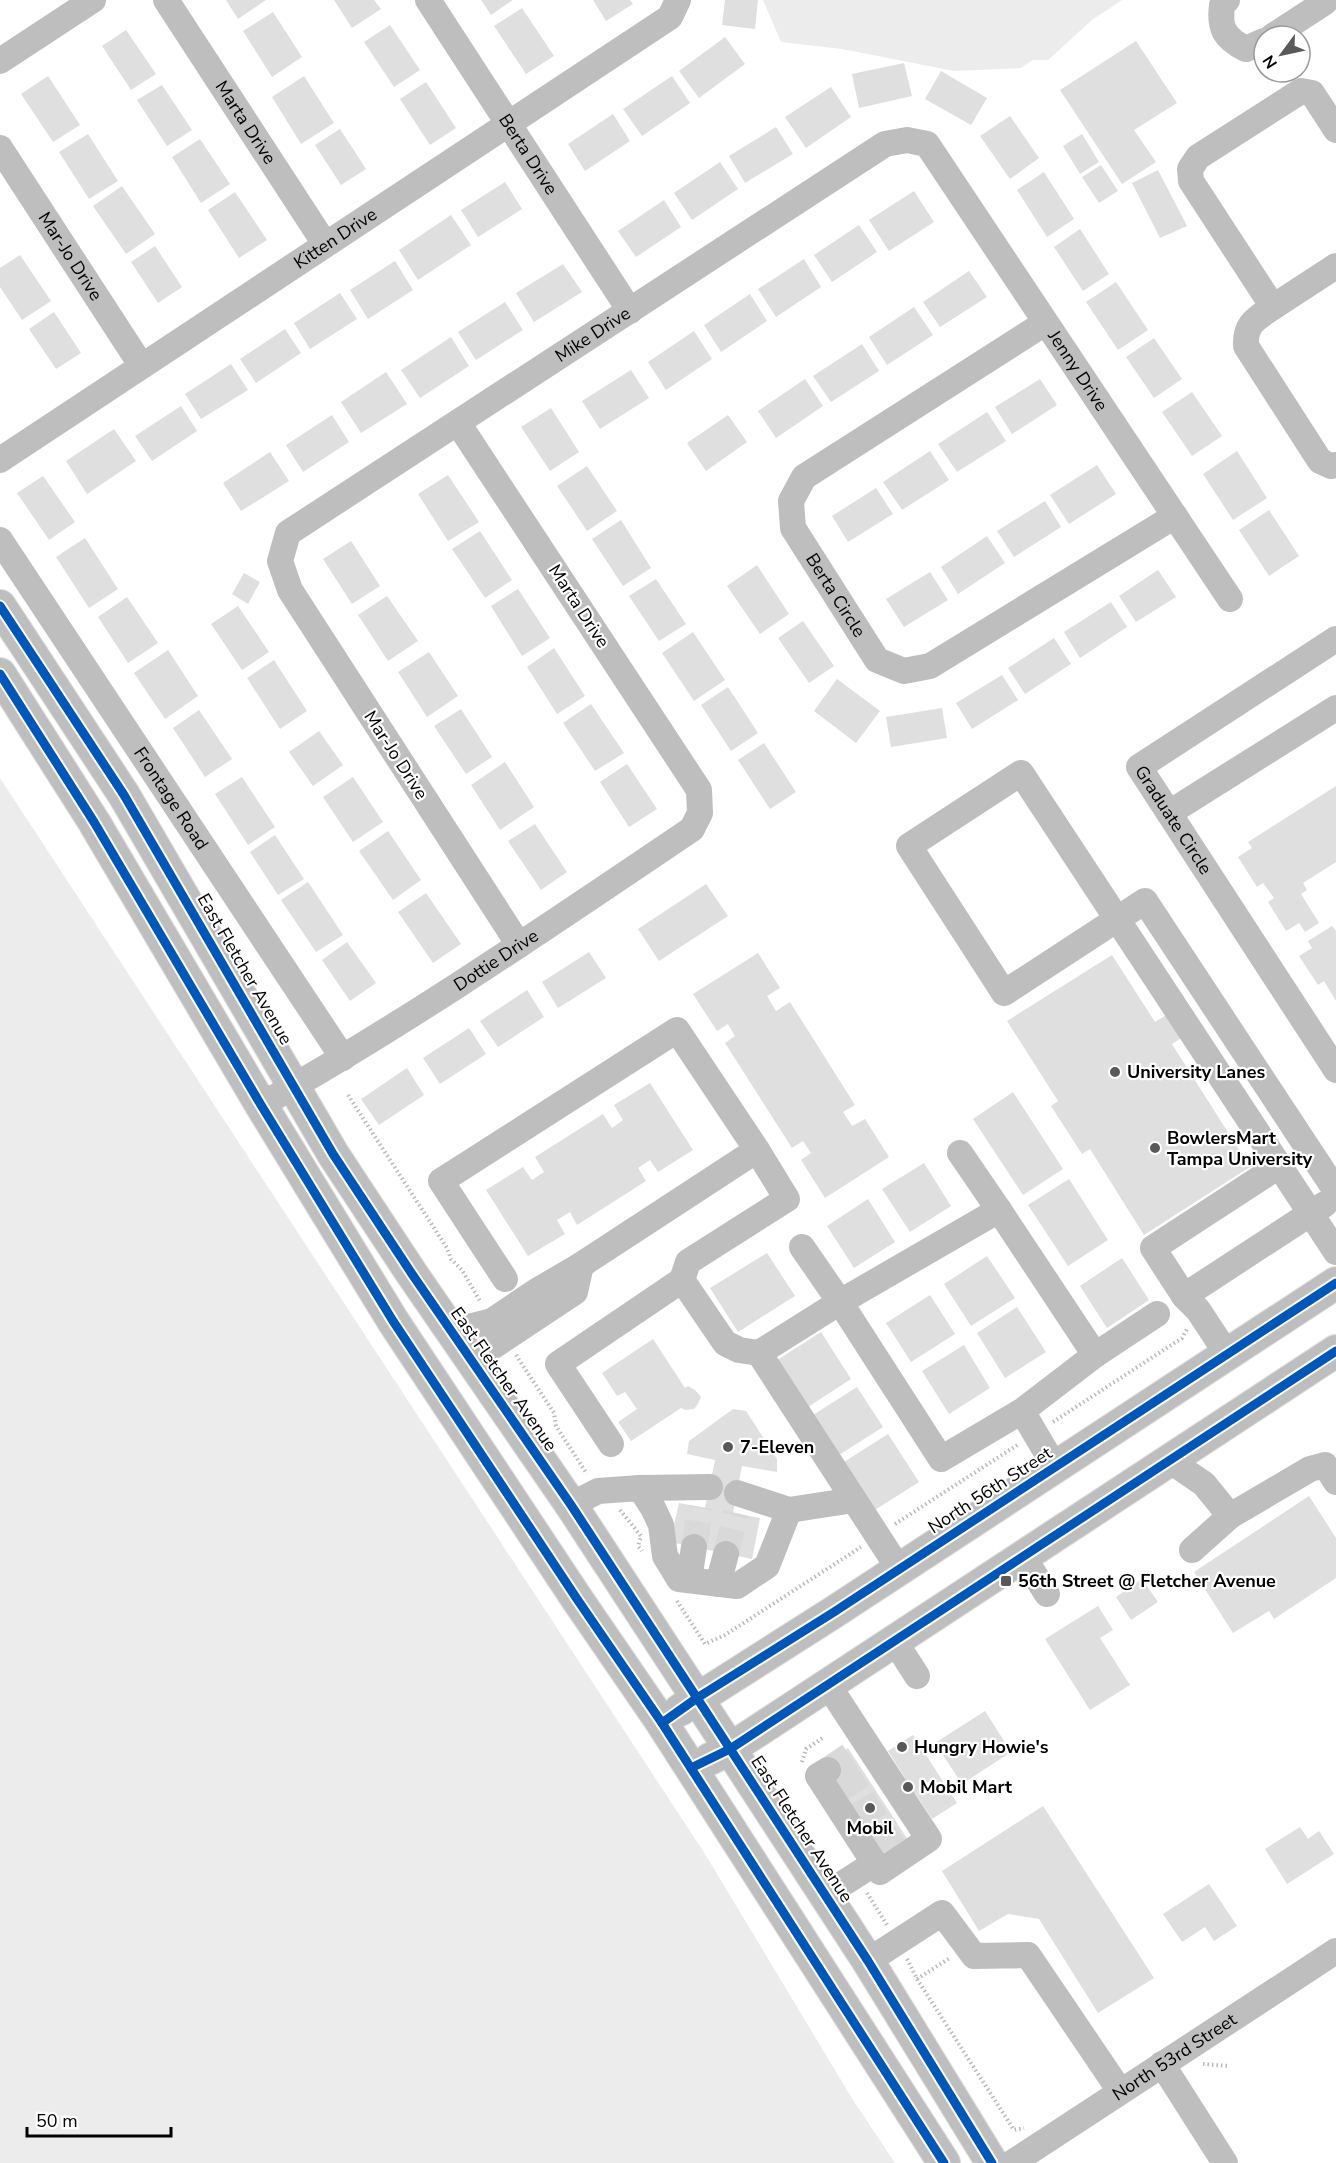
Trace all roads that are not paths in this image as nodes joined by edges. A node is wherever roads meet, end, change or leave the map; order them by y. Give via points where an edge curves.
1 (93, 0) edge
2 (166, 0) edge
3 (428, 0) edge
4 (1227, 0) edge
5 (1328, 7) edge
6 (674, 8) edge
7 (1296, 24) edge
8 (1252, 46) edge
9 (0, 61) edge
10 (508, 124) junction
11 (1336, 130) edge
12 (927, 144) joint
13 (0, 148) edge
14 (325, 244) junction
15 (1336, 266) edge
16 (1273, 307) junction
17 (630, 310) junction
18 (1046, 322) junction
19 (141, 365) junction
20 (458, 423) junction
21 (0, 460) edge
22 (1336, 465) edge
23 (1175, 516) junction
24 (0, 540) edge
25 (280, 561) joint
26 (1230, 599) dead end
27 (0, 606) edge
28 (1336, 639) edge
29 (0, 674) edge
30 (1336, 708) edge
31 (699, 790) joint
32 (1169, 813) junction
33 (1118, 919) junction
34 (519, 945) junction
35 (343, 1058) junction
36 (1336, 1070) edge
37 (294, 1087) junction
38 (261, 1106) junction
39 (757, 1150) junction
40 (960, 1153) dead end
41 (1280, 1166) junction
42 (1336, 1191) edge
43 (1336, 1197) edge
44 (999, 1210) junction
45 (1310, 1213) junction
46 (802, 1247) dead end
47 (1336, 1252) edge
48 (505, 1280) dead end
49 (682, 1280) junction
50 (1336, 1283) edge
51 (1184, 1296) junction
52 (840, 1302) junction
53 (1157, 1314) dead end
54 (442, 1319) junction
55 (499, 1329) junction
56 (1336, 1352) edge
57 (759, 1353) junction
58 (1227, 1354) junction
59 (1095, 1355) junction
60 (471, 1361) junction
61 (1022, 1411) junction
62 (611, 1444) dead end
63 (1169, 1460) junction
64 (1055, 1467) junction
65 (1336, 1482) edge
66 (640, 1488) junction
67 (705, 1494) dead end
68 (738, 1500) dead end
69 (854, 1500) junction
70 (571, 1505) junction
71 (789, 1510) junction
72 (1230, 1516) junction
73 (694, 1547) tunnel mouth
74 (1192, 1550) dead end
75 (726, 1554) tunnel mouth
76 (1024, 1558) junction
77 (899, 1569) junction
78 (689, 1580) junction
79 (718, 1584) junction
80 (1047, 1594) dead end
81 (894, 1640) junction
82 (917, 1676) dead end
83 (828, 1685) junction
84 (697, 1698) junction
85 (662, 1723) junction
86 (730, 1749) junction
87 (691, 1768) junction
88 (833, 1784) dead end
89 (868, 1858) junction
90 (825, 1895) junction
91 (1336, 1951) edge
92 (868, 1961) junction
93 (1162, 2064) junction
94 (1120, 2091) junction
95 (944, 2163) edge
96 (992, 2163) edge
97 (1012, 2163) edge
98 (1225, 2163) edge

1 - 9 street
2 - 14 street, Marta Drive
3 - 10 street, Berta Drive
4 - 8 street via 1222,4 1220,22 1232,42 1246,49
5 - 7 street
6 - 10 street, Kitten Drive
10 - 14 street, Kitten Drive
10 - 17 street, Berta Drive
11 - 16 street via 1312,93 1301,91 1198,158 1190,169 1191,181
12 - 17 street, Mike Drive via 907,140 885,144
12 - 18 street, Jenny Drive
13 - 19 street, Mar-Jo Drive
14 - 19 street, Kitten Drive
15 - 16 street
16 - 22 street via 1245,332 1246,346 1320,460
17 - 20 street, Mike Drive
18 - 23 street, Jenny Drive
18 - 23 street, Berta Circle via 804,477 791,501 793,528 877,660 904,671 930,666
19 - 21 street, Kitten Drive
20 - 25 street, Mike Drive via 288,533
20 - 31 street, Marta Drive
23 - 26 street, Jenny Drive
24 - 35 street, Frontage Road
25 - 34 street, Mar-Jo Drive via 290,590
27 - 37 main road, East Fletcher Avenue via 124,795
28 - 32 street, Graduate Circle via 1139,767
29 - 38 main road via 94,822
30 - 32 street
31 - 34 street, Dottie Drive via 700,813 692,829
32 - 36 street, Graduate Circle
33 - 33 street via 1004,993 909,846 1021,773
33 - 41 street
33 - 42 street via 1145,901
34 - 35 street, Dottie Drive
35 - 37 street, Dottie Drive
37 - 38 street, Dottie Drive
37 - 54 main road, East Fletcher Avenue via 333,1154
38 - 85 main road via 393,1321
39 - 48 street via 677,1030 441,1181
39 - 49 street via 787,1199 688,1262
39 - 55 street via 581,1265 575,1292
40 - 44 street
41 - 45 street
41 - 51 street via 1153,1248
43 - 45 street
44 - 52 street
44 - 59 street
45 - 47 street
45 - 51 street
46 - 52 street
49 - 57 street via 725,1343
49 - 62 street via 558,1364
50 - 58 main road, North 56th Street
51 - 58 street
52 - 57 street
52 - 61 street via 941,1459
53 - 59 street
54 - 55 street via 468,1327
54 - 60 main road, East Fletcher Avenue
55 - 60 street
56 - 63 main road
57 - 69 street
58 - 64 main road, North 56th Street
59 - 61 street
60 - 70 main road, East Fletcher Avenue
61 - 64 street
63 - 72 street via 1204,1484
63 - 76 main road
64 - 77 main road, North 56th Street
65 - 72 street via 1325,1465 1310,1469
66 - 67 street
66 - 70 street via 598,1491
66 - 78 street via 661,1525 665,1556 680,1579
68 - 71 street
69 - 71 street
69 - 77 street
70 - 84 main road, East Fletcher Avenue
71 - 79 street via 767,1566 738,1586
72 - 74 street
73 - 78 street
75 - 79 street
76 - 80 street
76 - 81 main road
77 - 84 main road, North 56th Street
78 - 79 street
81 - 82 street
81 - 83 main road
83 - 86 main road
83 - 89 street via 890,1796 908,1823 929,1839 880,1872
84 - 85 main road, North 56th Street
84 - 86 main road, East Fletcher Avenue
85 - 87 main road
86 - 87 main road
86 - 90 main road, East Fletcher Avenue
87 - 95 main road
88 - 89 street via 853,1819
89 - 90 street
90 - 92 main road, East Fletcher Avenue
91 - 93 street, North 53rd Street
92 - 94 street via 942,1913 974,1956 1028,1955
92 - 96 main road, East Fletcher Avenue
93 - 94 street, North 53rd Street
93 - 98 street
94 - 97 street, North 53rd Street

